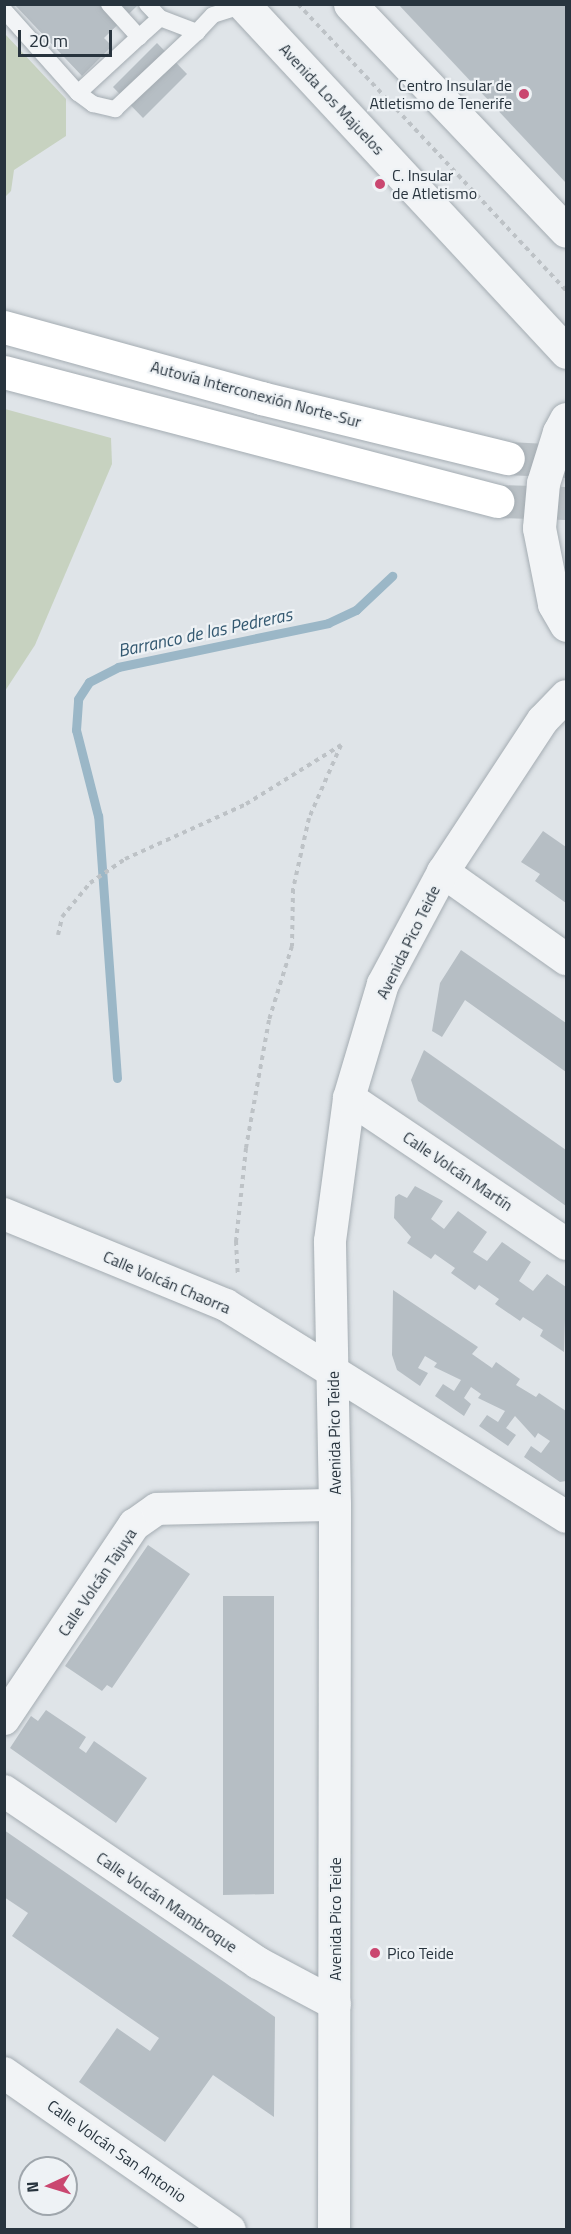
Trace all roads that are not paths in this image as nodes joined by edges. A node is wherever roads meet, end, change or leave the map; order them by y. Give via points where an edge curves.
1 (109, 4) edge
2 (147, 4) edge
3 (350, 4) edge
4 (244, 5) edge
5 (4, 10) edge
6 (160, 18) junction
7 (197, 32) junction
8 (139, 37) junction
9 (78, 93) junction
10 (567, 231) edge
11 (4, 327) edge
12 (567, 352) edge
13 (4, 372) edge
14 (567, 419) edge
15 (508, 459) tunnel mouth
16 (497, 501) tunnel mouth
17 (567, 625) edge
18 (567, 696) edge
19 (443, 872) junction
20 (567, 959) edge
21 (349, 1098) junction
22 (4, 1214) edge
23 (567, 1244) edge
24 (333, 1373) junction
25 (335, 1505) junction
26 (567, 1517) edge
27 (4, 1719) edge
28 (4, 1791) edge
29 (335, 2004) junction
30 (4, 2073) edge
31 (230, 2229) edge
32 (334, 2229) edge

1 - 8 lane
2 - 6 lane
3 - 10 street
4 - 7 lane via 213,15
4 - 12 street, Avenida Los Majuelos
5 - 9 lane
6 - 7 lane
6 - 8 lane
7 - 9 lane via 115,109 93,104
8 - 9 lane
11 - 15 highway, Autovía Interconexión Norte-Sur via 261,398
13 - 16 highway
14 - 17 street via 543,483 539,528 554,604
18 - 19 street, Avenida Pico Teide via 543,720
19 - 20 street
19 - 21 street, Avenida Pico Teide via 383,984
21 - 23 street, Calle Volcán Martín
21 - 24 street, Avenida Pico Teide via 330,1241
22 - 24 street, Calle Volcán Chaorra via 226,1305
24 - 25 street, Avenida Pico Teide
24 - 26 street, Calle Volcán Chaorra
25 - 27 street, Calle Volcán Tajuya via 157,1509 134,1525
25 - 29 street, Avenida Pico Teide
28 - 29 street, Calle Volcán Mambroque via 258,1963
29 - 32 street, Avenida Pico Teide
30 - 31 street, Calle Volcán San Antonio

